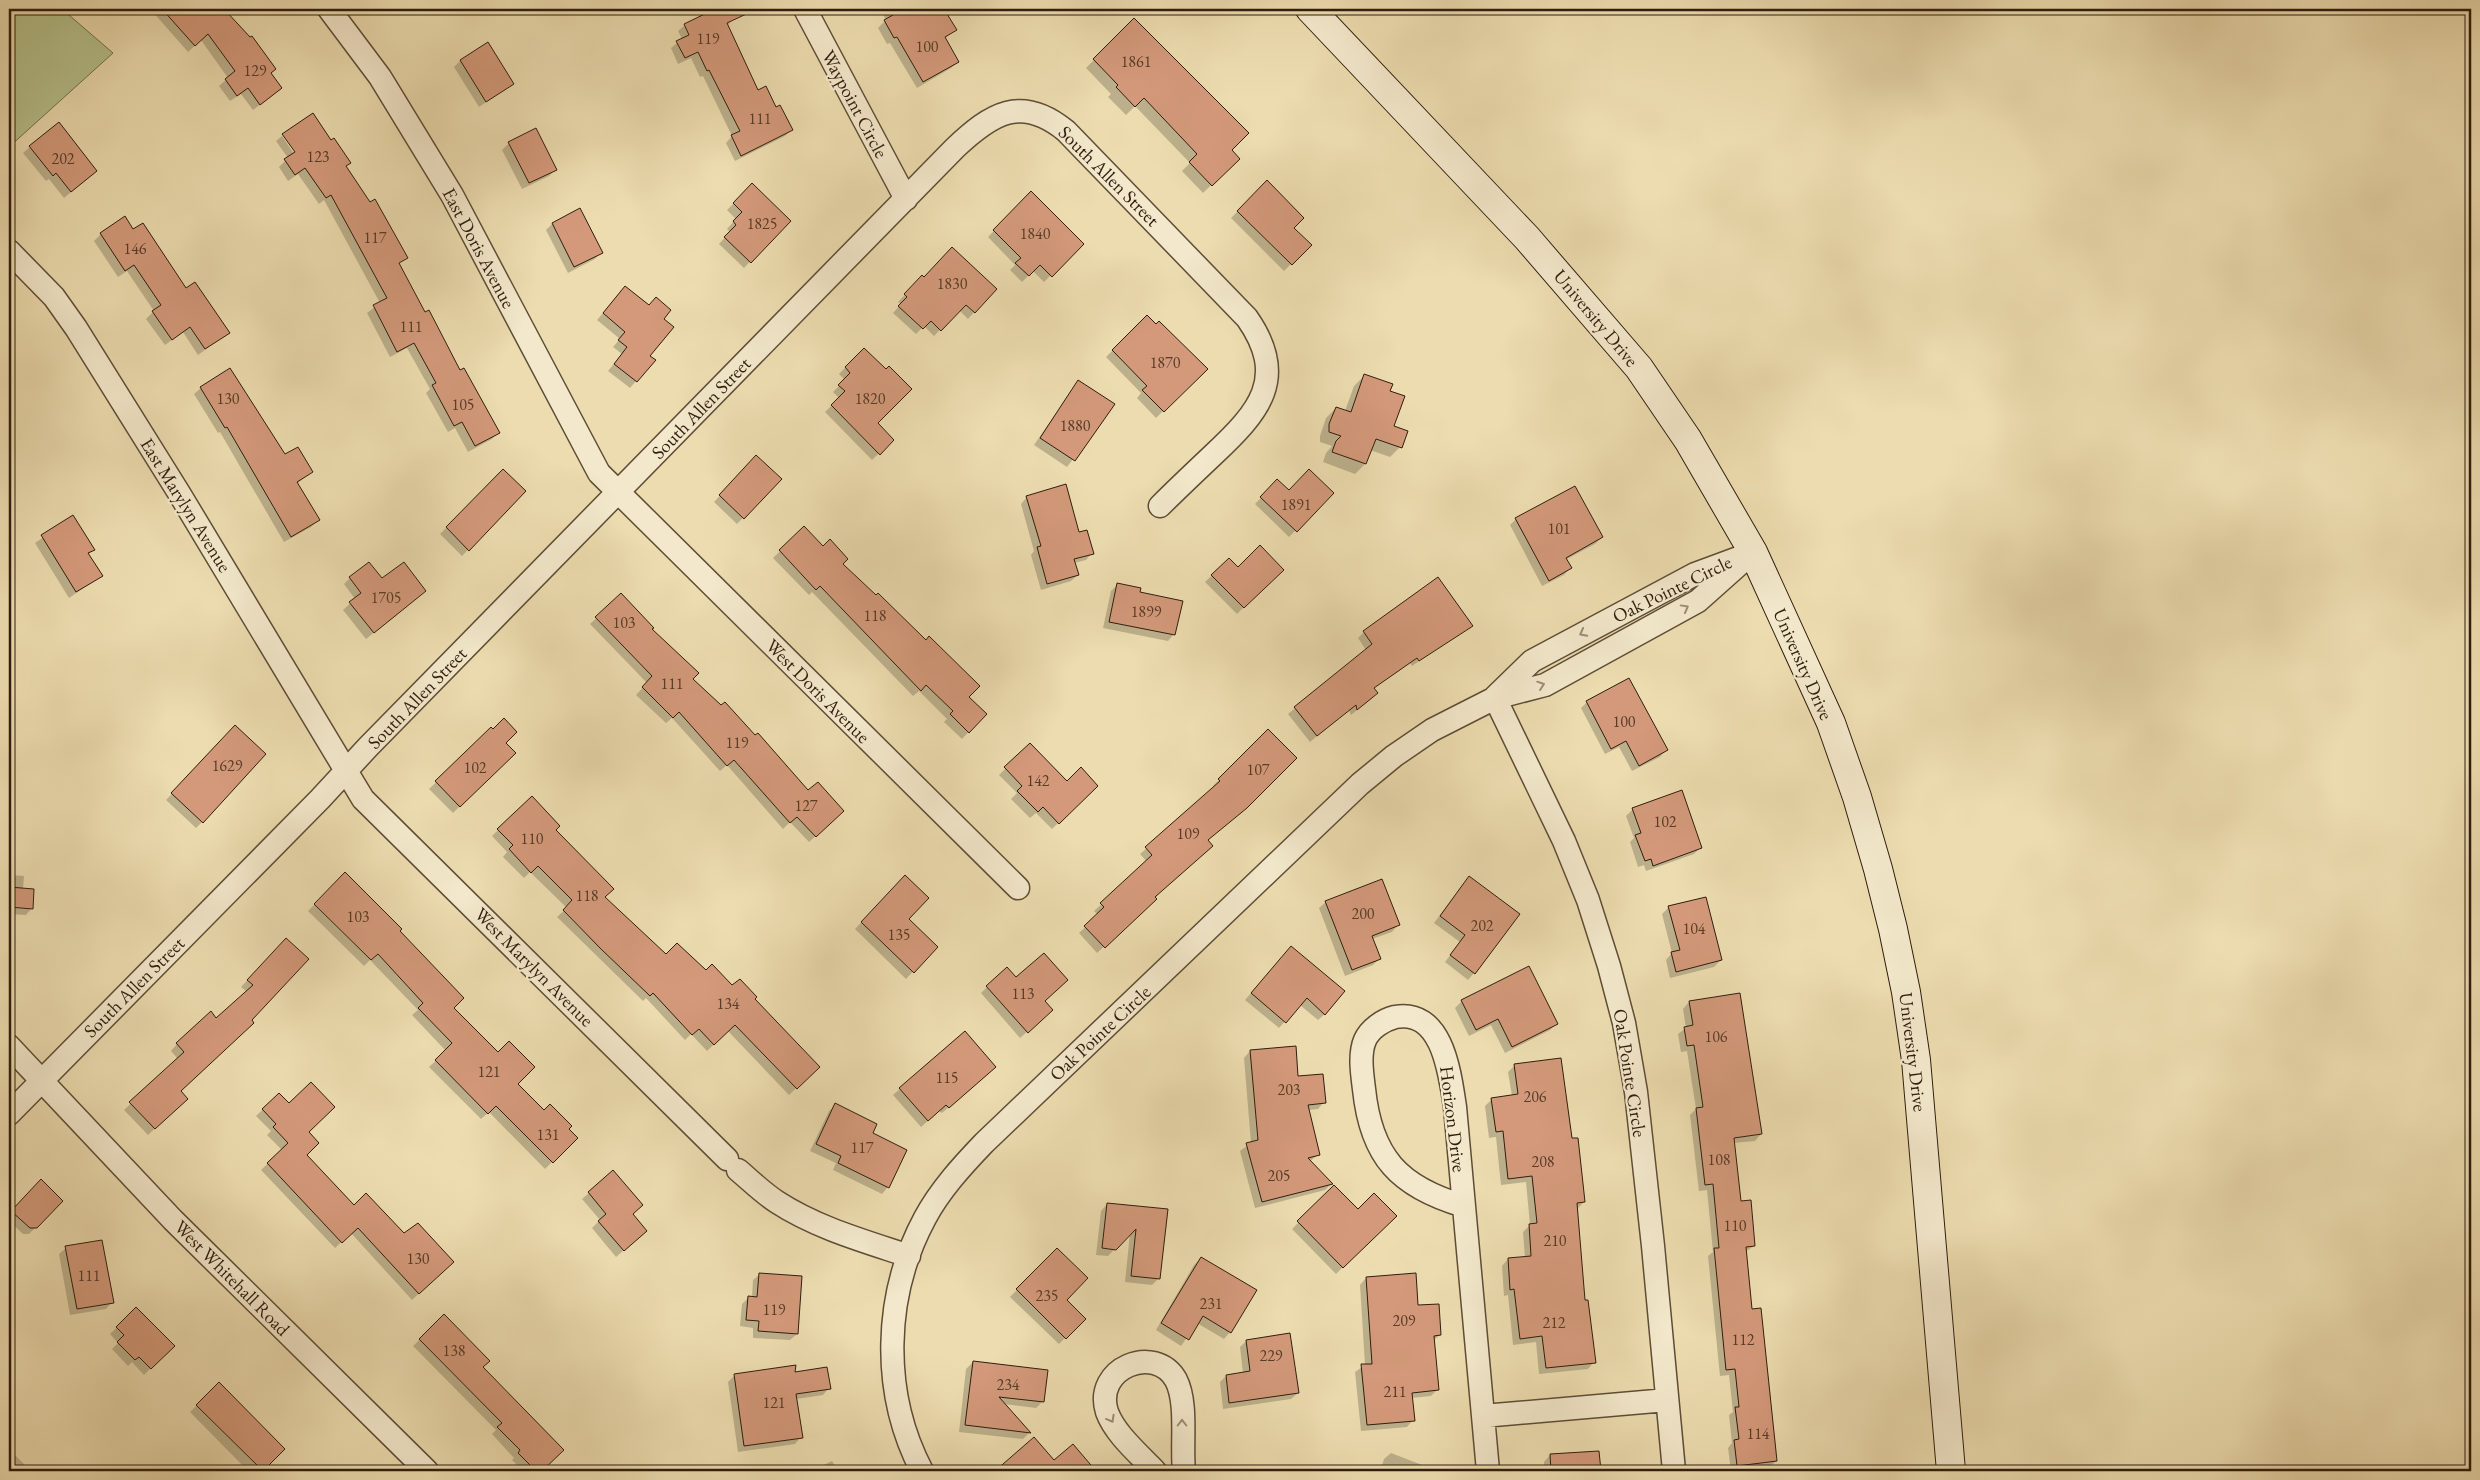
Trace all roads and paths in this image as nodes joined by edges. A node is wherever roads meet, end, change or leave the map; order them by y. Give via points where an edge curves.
1 (329, 9) edge
2 (805, 9) edge
3 (1310, 9) edge
4 (906, 199) junction
5 (9, 251) edge
6 (618, 494) junction
7 (1160, 506) dead end
8 (1753, 552) junction
9 (1494, 698) junction
10 (348, 771) junction
11 (1018, 888) dead end
12 (9, 1046) edge
13 (43, 1080) junction
14 (9, 1114) edge
15 (1464, 1206) junction
16 (909, 1256) junction
17 (1666, 1400) junction
18 (1483, 1416) junction
19 (427, 1471) edge
20 (922, 1471) edge
21 (1155, 1471) edge
22 (1184, 1471) edge
23 (1488, 1471) edge
24 (1674, 1471) edge
25 (1951, 1471) edge

1 - 6 street, East Doris Avenue via 380,77 452,195 596,467
2 - 4 street, Waypoint Circle
3 - 8 main road, University Drive via 1527,238 1639,368 1688,440
4 - 6 street, South Allen Street
4 - 7 street, South Allen Street via 978,126 994,116 1024,111 1040,116 1058,124 1076,140 1248,318 1265,350 1268,366 1263,396 1255,411 1225,444
5 - 10 street, East Marylyn Avenue via 54,297 76,328
6 - 10 street, South Allen Street
6 - 11 street, West Doris Avenue
8 - 9 street, Oak Pointe Circle via 1698,601 1545,685
8 - 25 main road, University Drive via 1831,723 1857,797 1894,929 1916,1060
9 - 16 street, Oak Pointe Circle via 1432,730 1380,767 1066,1064 960,1168 926,1216
9 - 17 street, Oak Pointe Circle via 1564,841 1588,900 1624,1023 1636,1092
10 - 13 street, South Allen Street
10 - 16 street, West Marylyn Avenue via 363,799 733,1164 776,1202 853,1238
12 - 13 street, West Whitehall Road
13 - 14 street, South Allen Street
13 - 19 street, West Whitehall Road via 172,1220
15 - 15 street, Horizon Drive via 1426,1194 1410,1183 1383,1154 1376,1140 1366,1106 1362,1051 1370,1032 1395,1017 1413,1018 1428,1027 1442,1046 1455,1107
15 - 18 street, Horizon Drive
16 - 20 street, Oak Pointe Circle via 898,1292 892,1366 907,1441
17 - 18 street
17 - 24 street, Oak Pointe Circle
18 - 23 street, Horizon Drive
22 -> 21 street via 1181,1398 1176,1380 1170,1372 1155,1364 1132,1364 1117,1372 1106,1387 1107,1412 1114,1425

